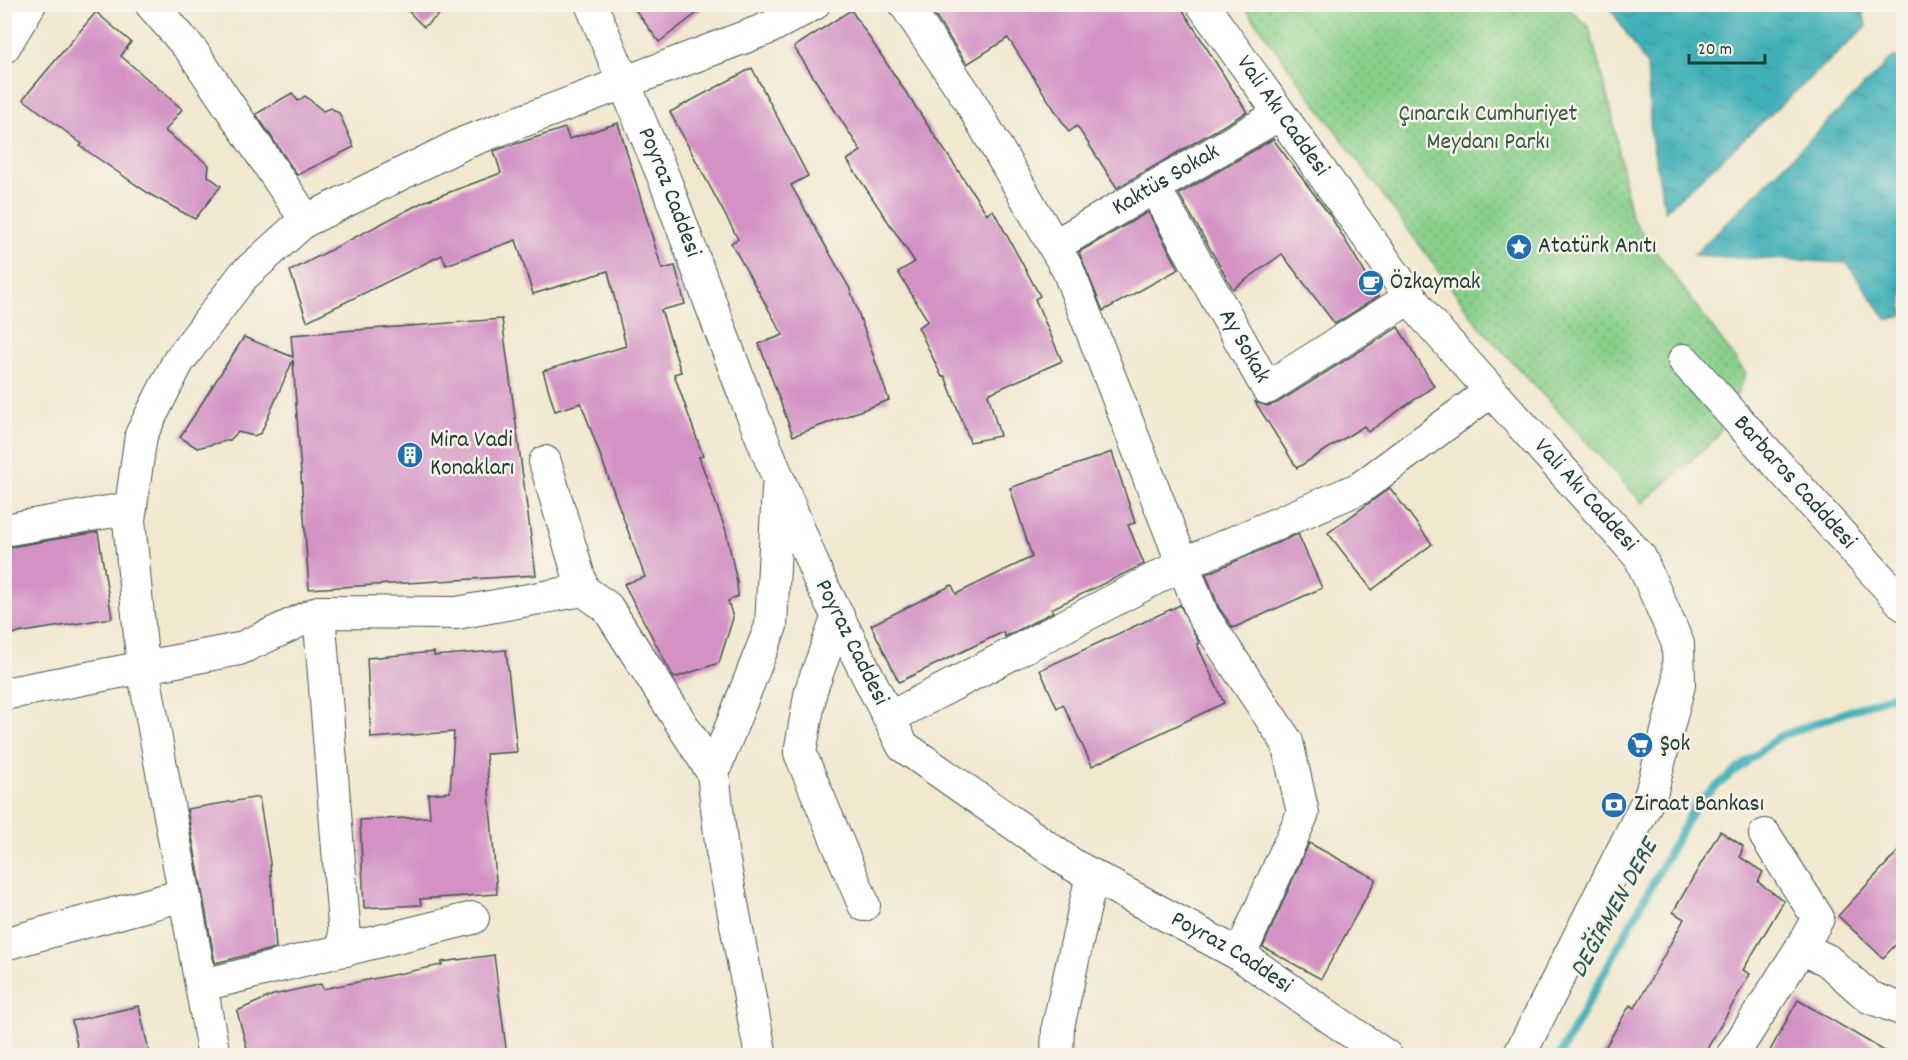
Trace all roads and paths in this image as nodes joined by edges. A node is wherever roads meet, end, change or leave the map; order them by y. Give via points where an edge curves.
1 (30, 4) edge
2 (151, 4) edge
3 (591, 4) edge
4 (814, 4) edge
5 (905, 4) edge
6 (1202, 4) edge
7 (4, 47) edge
8 (624, 84) junction
9 (1280, 114) junction
10 (1154, 187) junction
11 (306, 220) junction
12 (1054, 246) junction
13 (1411, 297) junction
14 (1684, 360) dead end
15 (1491, 391) junction
16 (545, 462) dead end
17 (778, 478) junction
18 (131, 508) junction
19 (4, 530) edge
20 (1183, 564) junction
21 (583, 590) junction
22 (1904, 605) edge
23 (319, 612) junction
24 (838, 616) junction
25 (143, 668) junction
26 (4, 694) edge
27 (889, 718) junction
28 (713, 773) junction
29 (1765, 835) dead end
30 (1092, 875) junction
31 (184, 895) junction
32 (864, 905) dead end
33 (473, 918) dead end
34 (4, 945) edge
35 (1801, 948) junction
36 (346, 950) junction
37 (1240, 955) junction
38 (203, 985) junction
39 (1904, 1010) edge
40 (214, 1056) edge
41 (761, 1056) edge
42 (1057, 1056) edge
43 (1386, 1056) edge
44 (1519, 1056) edge
45 (1732, 1056) edge

1 - 7 street
2 - 11 street via 192,51
3 - 8 street, Poyraz Caddesi
4 - 8 street via 769,28
5 - 12 street via 968,98
6 - 9 street, Vali Akı Caddesi
8 - 11 street via 464,143
8 - 17 street, Poyraz Caddesi via 666,183
9 - 10 street, Kaktüs Sokak
9 - 13 street, Vali Akı Caddesi
10 - 12 street, Kaktüs Sokak
10 - 13 street, Ay Sokak via 1267,388
11 - 18 street via 243,276 178,362 141,435
12 - 20 street via 1068,270
13 - 15 street, Vali Akı Caddesi
14 - 22 street, Barbaros Cadddesi
15 - 20 street via 1360,488
15 - 44 street, Vali Akı Caddesi via 1640,557 1678,644 1679,685 1651,794
16 - 21 street
17 - 24 street, Poyraz Caddesi
17 - 28 street via 771,626
18 - 19 street
18 - 25 street
20 - 27 street
20 - 37 street via 1203,616 1287,742 1304,813
21 - 23 street via 457,614
21 - 28 street via 607,607
23 - 25 street via 239,650
23 - 36 street
24 - 27 street, Poyraz Caddesi
24 - 32 street via 810,690 800,753
25 - 26 street
25 - 31 street
27 - 30 street, Poyraz Caddesi via 903,746
28 - 41 street via 722,851
29 - 35 street via 1818,918
30 - 37 street, Poyraz Caddesi
30 - 42 street via 1058,1027
31 - 34 street
31 - 38 street
33 - 36 street
35 - 39 street via 1827,960 1869,997
35 - 45 street
36 - 38 street
37 - 43 street, Poyraz Caddesi
38 - 40 street

